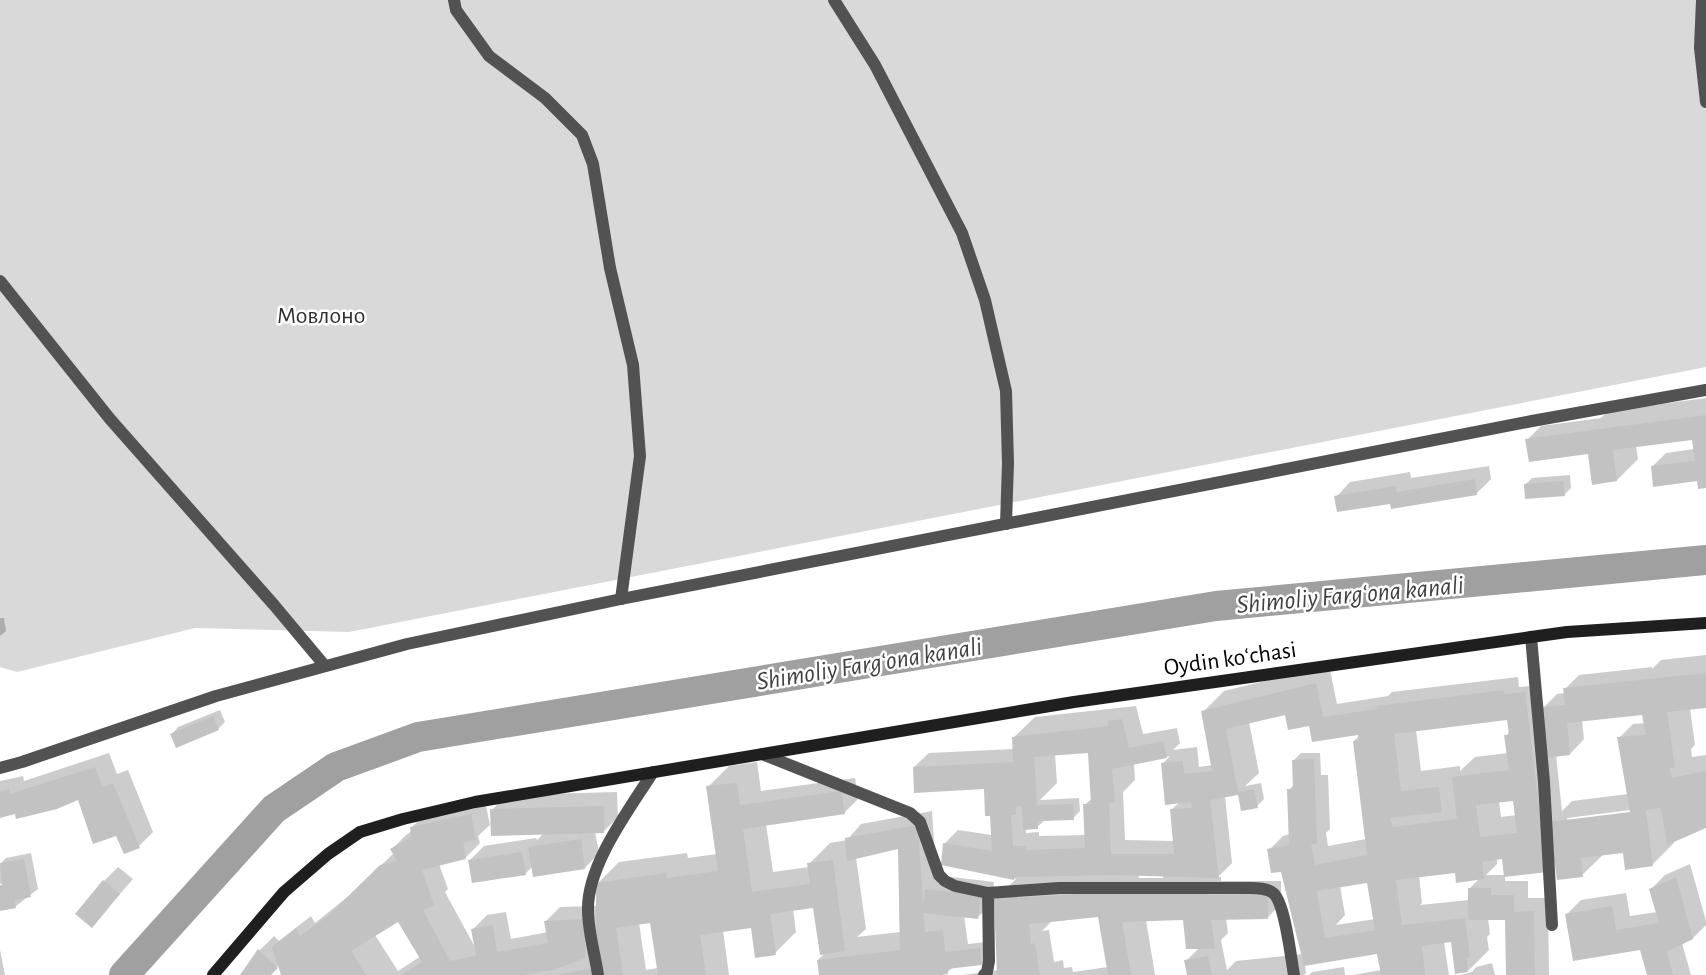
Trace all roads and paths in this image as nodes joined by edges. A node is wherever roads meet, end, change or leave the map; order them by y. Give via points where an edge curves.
1 (454, 0) edge
2 (834, 0) edge
3 (1702, 0) edge
4 (1706, 102) edge
5 (0, 280) edge
6 (1706, 390) edge
7 (1006, 524) junction
8 (621, 599) junction
9 (1706, 623) edge
10 (1531, 637) junction
11 (326, 666) junction
12 (762, 754) junction
13 (0, 768) edge
14 (653, 772) junction
15 (988, 893) junction
16 (1552, 925) dead end
17 (213, 975) edge
18 (598, 975) edge
19 (984, 975) edge
20 (1294, 975) edge

1 - 8 street via 456,10 489,56 545,98 582,135 593,164 610,268 633,365 640,456
2 - 7 street via 874,65 962,233 985,300 1006,391
3 - 4 street via 1700,48
5 - 11 street via 110,419
6 - 7 street
7 - 8 street
8 - 11 street via 407,644
9 - 10 street, Oydin koʻchasi
10 - 12 street, Oydin koʻchasi via 1074,702
10 - 16 street
11 - 13 street via 216,696
12 - 14 street, Oydin koʻchasi
12 - 15 street via 910,813 920,822 939,875 955,886
14 - 17 street, Oydin koʻchasi via 475,802 360,832 284,892
14 - 18 street via 617,830 592,885 588,910
15 - 19 street via 988,961
15 - 20 street via 1059,888 1262,889 1272,892 1278,900

